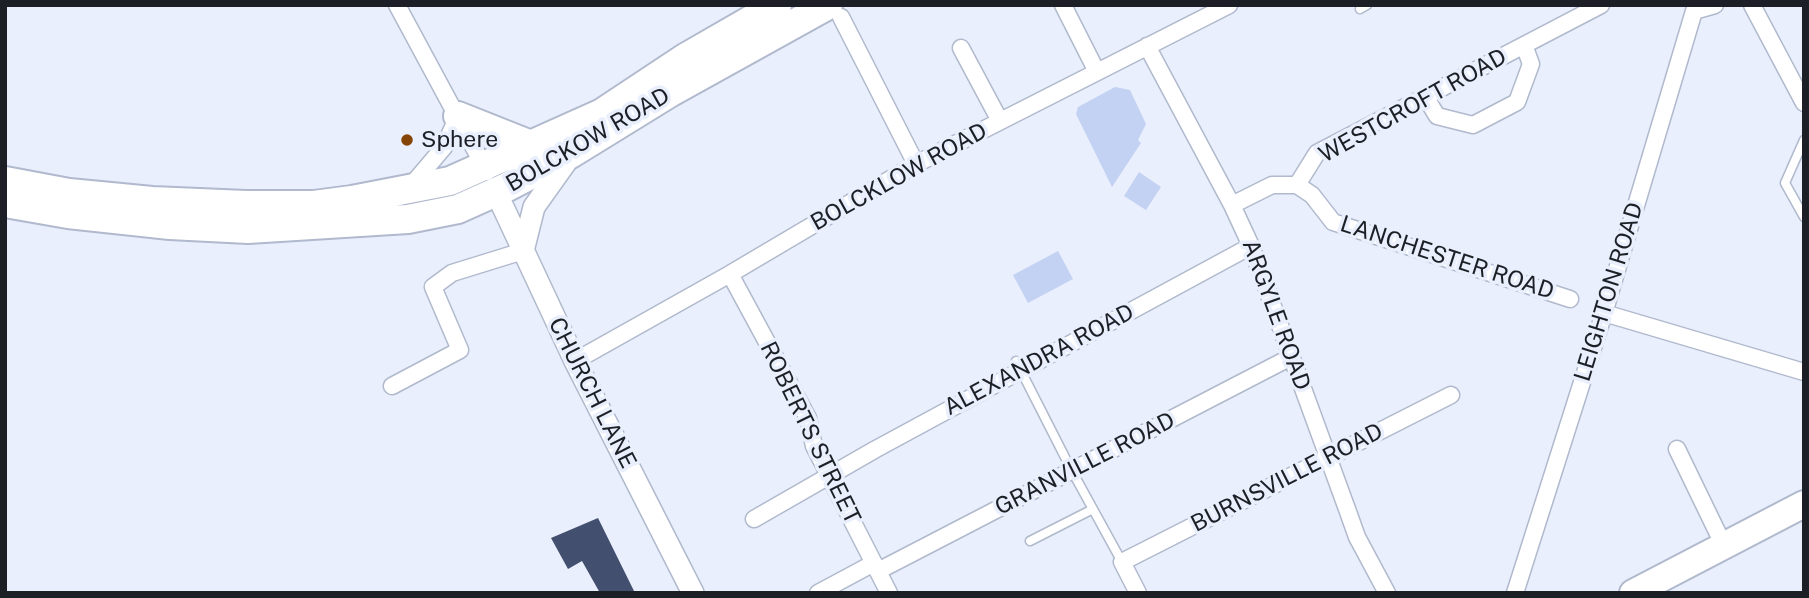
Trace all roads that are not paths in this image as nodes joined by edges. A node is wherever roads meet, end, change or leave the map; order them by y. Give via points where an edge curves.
1 (397, 5) edge
2 (777, 5) edge
3 (1063, 5) edge
4 (1229, 5) edge
5 (1601, 5) edge
6 (1715, 5) edge
7 (1752, 5) edge
8 (1690, 8) edge
9 (834, 11) edge
10 (1524, 44) junction
11 (1147, 46) junction
12 (961, 48) dead end
13 (1097, 72) junction
14 (1425, 96) junction
15 (1804, 103) edge
16 (458, 116) junction
17 (1000, 121) junction
18 (1804, 140) edge
19 (571, 141) junction
20 (531, 145) junction
21 (916, 164) junction
22 (485, 166) junction
23 (5, 181) edge
24 (1297, 185) junction
25 (409, 189) junction
26 (496, 192) junction
27 (5, 203) edge
28 (1232, 205) junction
29 (1804, 217) edge
30 (1251, 246) junction
31 (523, 251) junction
32 (730, 274) junction
33 (1570, 299) dead end
34 (1604, 313) junction
35 (1291, 357) junction
36 (575, 361) junction
37 (1018, 366) junction
38 (1804, 372) edge
39 (392, 386) dead end
40 (1451, 394) dead end
41 (1677, 449) dead end
42 (1327, 457) junction
43 (1072, 471) junction
44 (829, 478) junction
45 (1804, 504) edge
46 (1093, 509) junction
47 (1804, 516) edge
48 (754, 519) dead end
49 (1030, 541) dead end
50 (1724, 546) junction
51 (1122, 562) junction
52 (876, 567) junction
53 (693, 593) edge
54 (818, 593) edge
55 (889, 593) edge
56 (1138, 593) edge
57 (1387, 593) edge
58 (1515, 593) edge
59 (1633, 593) edge
60 (1656, 593) edge

1 - 16 street
2 - 19 highway, BOLCKOW ROAD via 685,58 602,113
3 - 13 street
4 - 11 street, BOLCKLOW ROAD
5 - 10 street, WESTCROFT ROAD
6 - 8 street, LEIGHTON ROAD
7 - 15 street
8 - 34 street, LEIGHTON ROAD
9 - 19 highway, BOLCKOW ROAD
9 - 21 street
10 - 14 street, WESTCROFT ROAD
10 - 14 street via 1531,64 1517,102 1473,125 1437,116
11 - 13 street, BOLCKLOW ROAD
11 - 28 street, ARGYLE ROAD
12 - 17 street
13 - 17 street, BOLCKLOW ROAD
14 - 24 street, WESTCROFT ROAD via 1317,153
16 - 20 highway
16 - 22 street
16 - 25 street via 444,147
17 - 21 street, BOLCKLOW ROAD
18 - 29 lane via 1785,183
19 - 20 highway
19 - 26 highway, BOLCKOW ROAD
19 - 31 street via 534,207
20 - 22 highway
21 - 32 street, BOLCKLOW ROAD
22 - 25 highway via 450,181
22 - 26 street
23 - 25 highway via 69,193 246,205 314,205
24 - 28 street via 1272,186
24 - 33 street, LANCHESTER ROAD via 1312,195 1332,222
26 - 27 highway, BOLCKOW ROAD via 458,209 408,219 247,229 68,214
26 - 31 street, CHURCH LANE
28 - 30 street, ARGYLE ROAD
30 - 35 street, ARGYLE ROAD
30 - 37 street, ALEXANDRA ROAD
31 - 36 street, CHURCH LANE
31 - 39 street via 452,273 433,287 460,350
32 - 36 street, BOLCKLOW ROAD
32 - 44 street, ROBERTS STREET via 808,418 814,446
34 - 38 street
34 - 58 street, LEIGHTON ROAD
35 - 42 street, ARGYLE ROAD
35 - 43 street, GRANVILLE ROAD
36 - 53 street, CHURCH LANE
37 - 43 lane
37 - 44 street, ALEXANDRA ROAD
40 - 42 street, BURNSVILLE ROAD
41 - 50 street
42 - 51 street, BURNSVILLE ROAD
42 - 57 street, ARGYLE ROAD via 1357,537
43 - 46 lane
43 - 52 street, GRANVILLE ROAD
44 - 48 street, ALEXANDRA ROAD
44 - 52 street, ROBERTS STREET
45 - 50 main road
46 - 49 lane
46 - 51 lane
47 - 60 main road
50 - 59 main road
51 - 56 street
52 - 54 street, GRANVILLE ROAD
52 - 55 street, ROBERTS STREET

